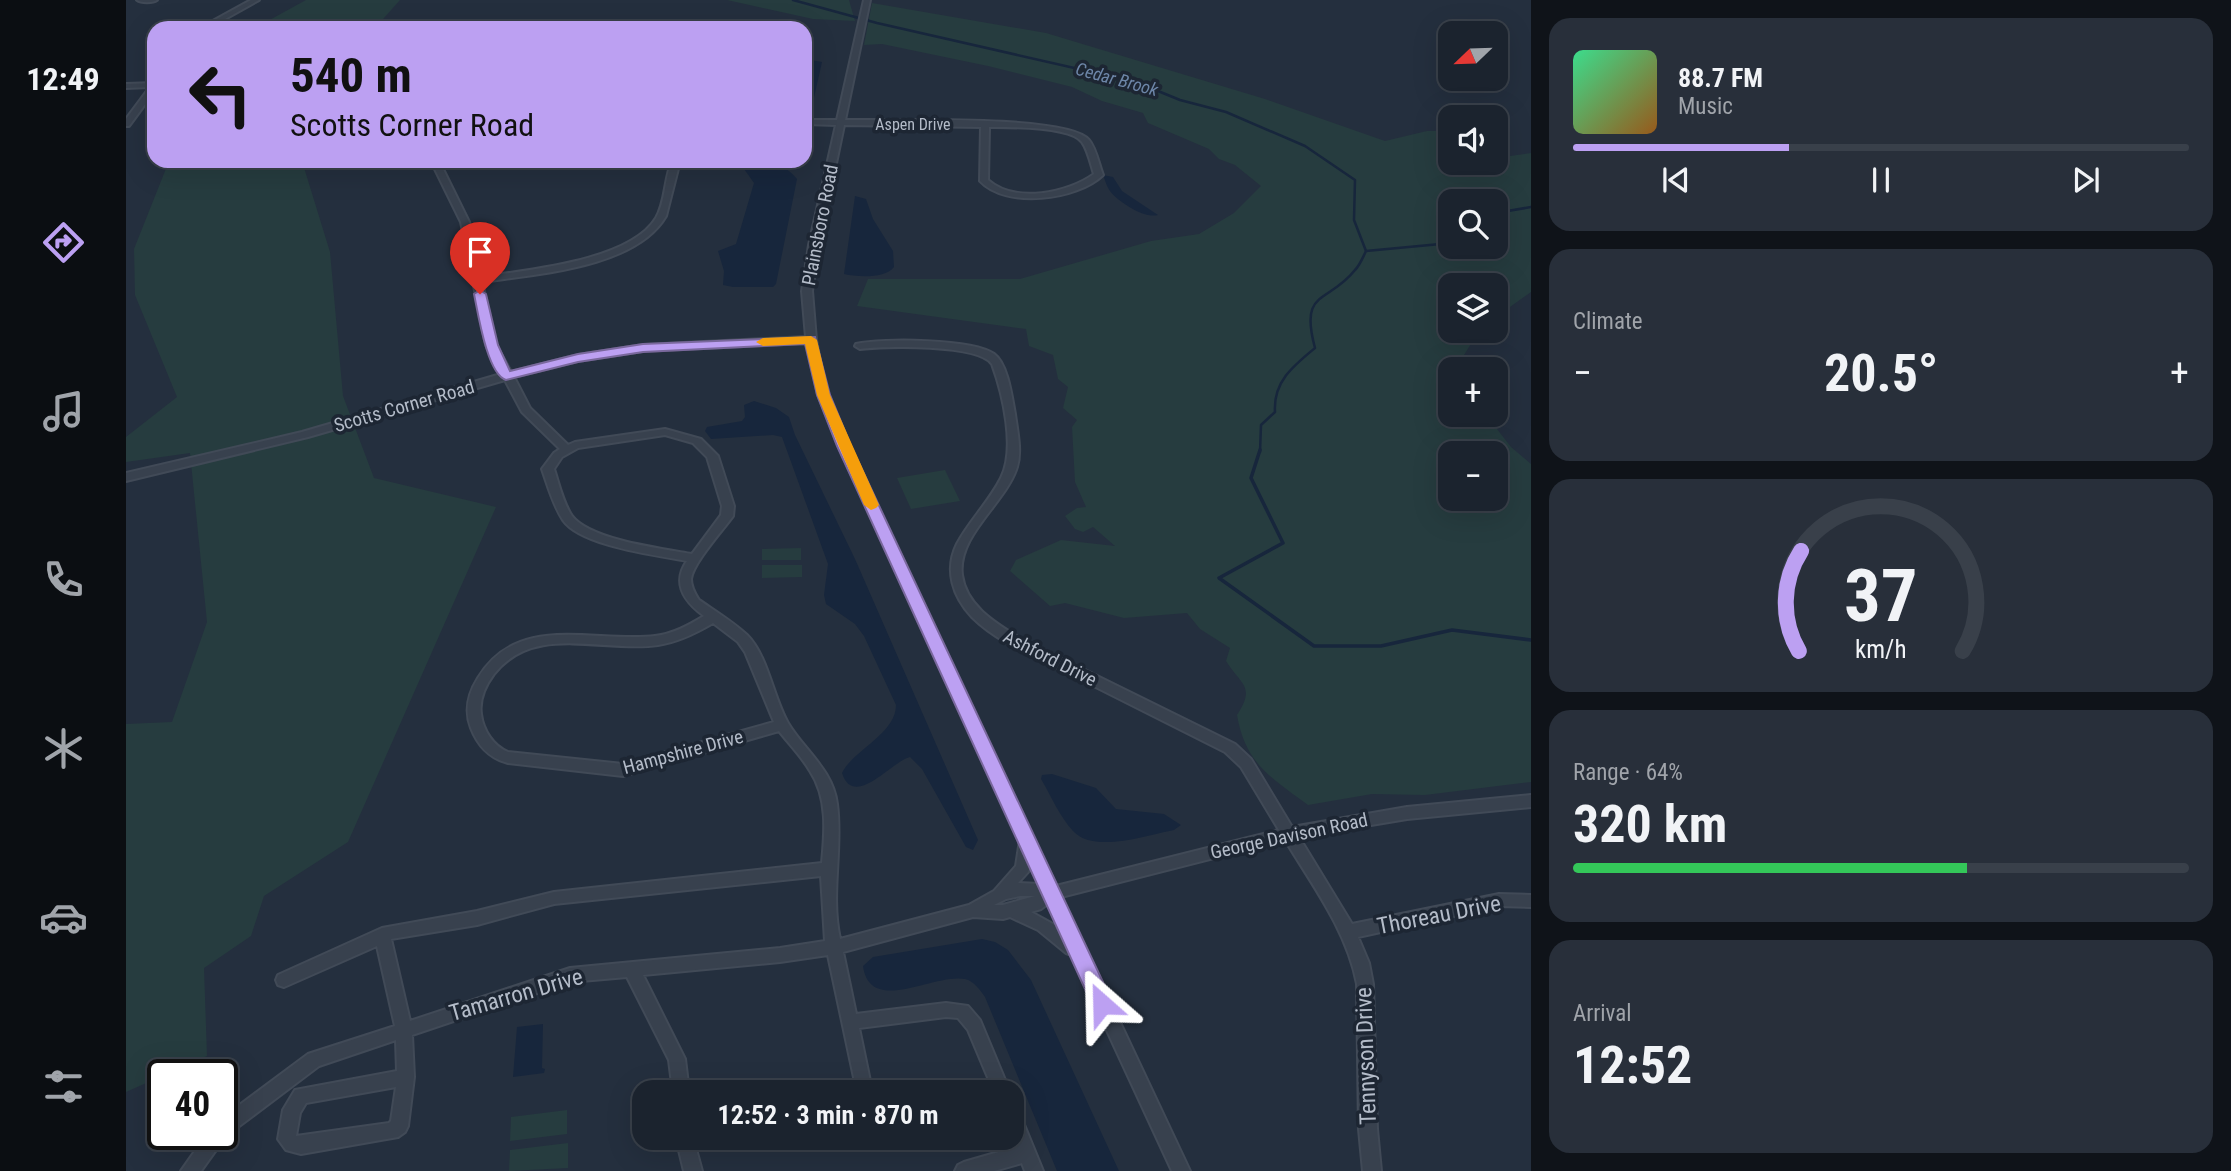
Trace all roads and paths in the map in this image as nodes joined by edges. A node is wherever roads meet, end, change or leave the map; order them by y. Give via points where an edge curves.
1 (140, 0) edge
2 (154, 0) edge
3 (256, 0) edge
4 (866, 0) edge
5 (862, 20) joint
6 (217, 21) edge
7 (126, 86) edge
8 (147, 86) edge
9 (147, 96) edge
10 (812, 122) edge
11 (840, 123) junction
12 (126, 124) edge
13 (985, 125) junction
14 (438, 168) edge
15 (673, 168) edge
16 (477, 280) junction
17 (811, 340) junction
18 (860, 346) dead end
19 (506, 376) junction
20 (566, 449) junction
21 (126, 477) edge
22 (695, 559) junction
23 (713, 617) junction
24 (782, 725) junction
25 (1531, 802) edge
26 (1290, 833) junction
27 (1027, 839) junction
28 (828, 869) junction
29 (1052, 893) junction
30 (998, 895) junction
31 (1531, 901) edge
32 (973, 910) junction
33 (1010, 910) junction
34 (1348, 930) junction
35 (382, 935) junction
36 (834, 947) junction
37 (1080, 956) junction
38 (631, 968) junction
39 (284, 980) dead end
40 (851, 1022) junction
41 (404, 1029) junction
42 (405, 1077) junction
43 (680, 1080) edge
44 (862, 1080) edge
45 (997, 1080) edge
46 (238, 1117) edge
47 (1024, 1146) edge
48 (206, 1150) edge
49 (688, 1150) edge
50 (1027, 1153) junction
51 (190, 1171) edge
52 (693, 1171) edge
53 (964, 1171) edge
54 (1034, 1171) edge
55 (1181, 1171) edge
56 (1372, 1171) edge

1 - 2 street
3 - 6 street
4 - 5 street, Plainsboro Road
5 - 11 street, Plainsboro Road
7 - 8 street
9 - 12 street
10 - 11 street
11 - 13 street, Aspen Drive
11 - 17 street, Plainsboro Road via 809,269
13 - 13 street, Aspen Drive via 1074,133 1086,141 1098,175 1077,188 1031,196 995,190 984,181
14 - 16 street via 465,222
15 - 16 street via 665,209 636,240 576,262
16 - 19 street via 491,345
17 - 19 street, Scotts Corner Road via 643,348
17 - 27 street, Plainsboro Road via 823,395 844,446
18 - 26 street, Ashford Drive via 890,342 985,352 998,364 1014,453 1012,465 958,554 961,593 982,619 1013,640 1230,748 1246,763
19 - 20 street via 527,410
19 - 21 street, Scotts Corner Road via 304,435
20 - 22 street via 548,470 568,519 577,529
20 - 22 street via 665,432 706,447 729,506 720,527
22 - 23 street via 685,580 688,593
23 - 24 street via 751,650
23 - 24 street, Hampshire Drive via 688,631 649,642 558,638 511,652 491,668 481,685 474,705 481,734 502,757 614,771
24 - 28 street via 817,769 830,801
25 - 26 street, George Davison Road via 1407,813
26 - 29 street, George Davison Road
26 - 34 street, Tennyson Drive
27 - 29 street, Plainsboro Road
27 - 30 street via 1023,867
28 - 35 street via 554,898
28 - 36 street
29 - 30 street, Tamarron Drive via 1029,887
29 - 33 street, Tamarron Drive via 1037,904
29 - 37 street, Plainsboro Road
30 - 32 street, Tamarron Drive
31 - 34 street, Thoreau Drive via 1499,900
32 - 33 street, Tamarron Drive
32 - 36 street, Tamarron Drive
33 - 37 street via 1062,937
34 - 56 street, Tennyson Drive via 1365,984
35 - 39 street
35 - 41 street
36 - 38 street, Tamarron Drive
36 - 40 street
37 - 55 street, Plainsboro Road
38 - 41 street, Tamarron Drive via 570,975
38 - 43 street via 677,1059
40 - 44 street
40 - 45 street via 962,1011 974,1025
41 - 42 street
41 - 46 street, Tamarron Drive via 314,1060
42 - 42 street via 401,1122 392,1131 301,1145 287,1139 292,1110 301,1096
47 - 50 street
48 - 51 street
49 - 52 street
50 - 53 street
50 - 54 street

